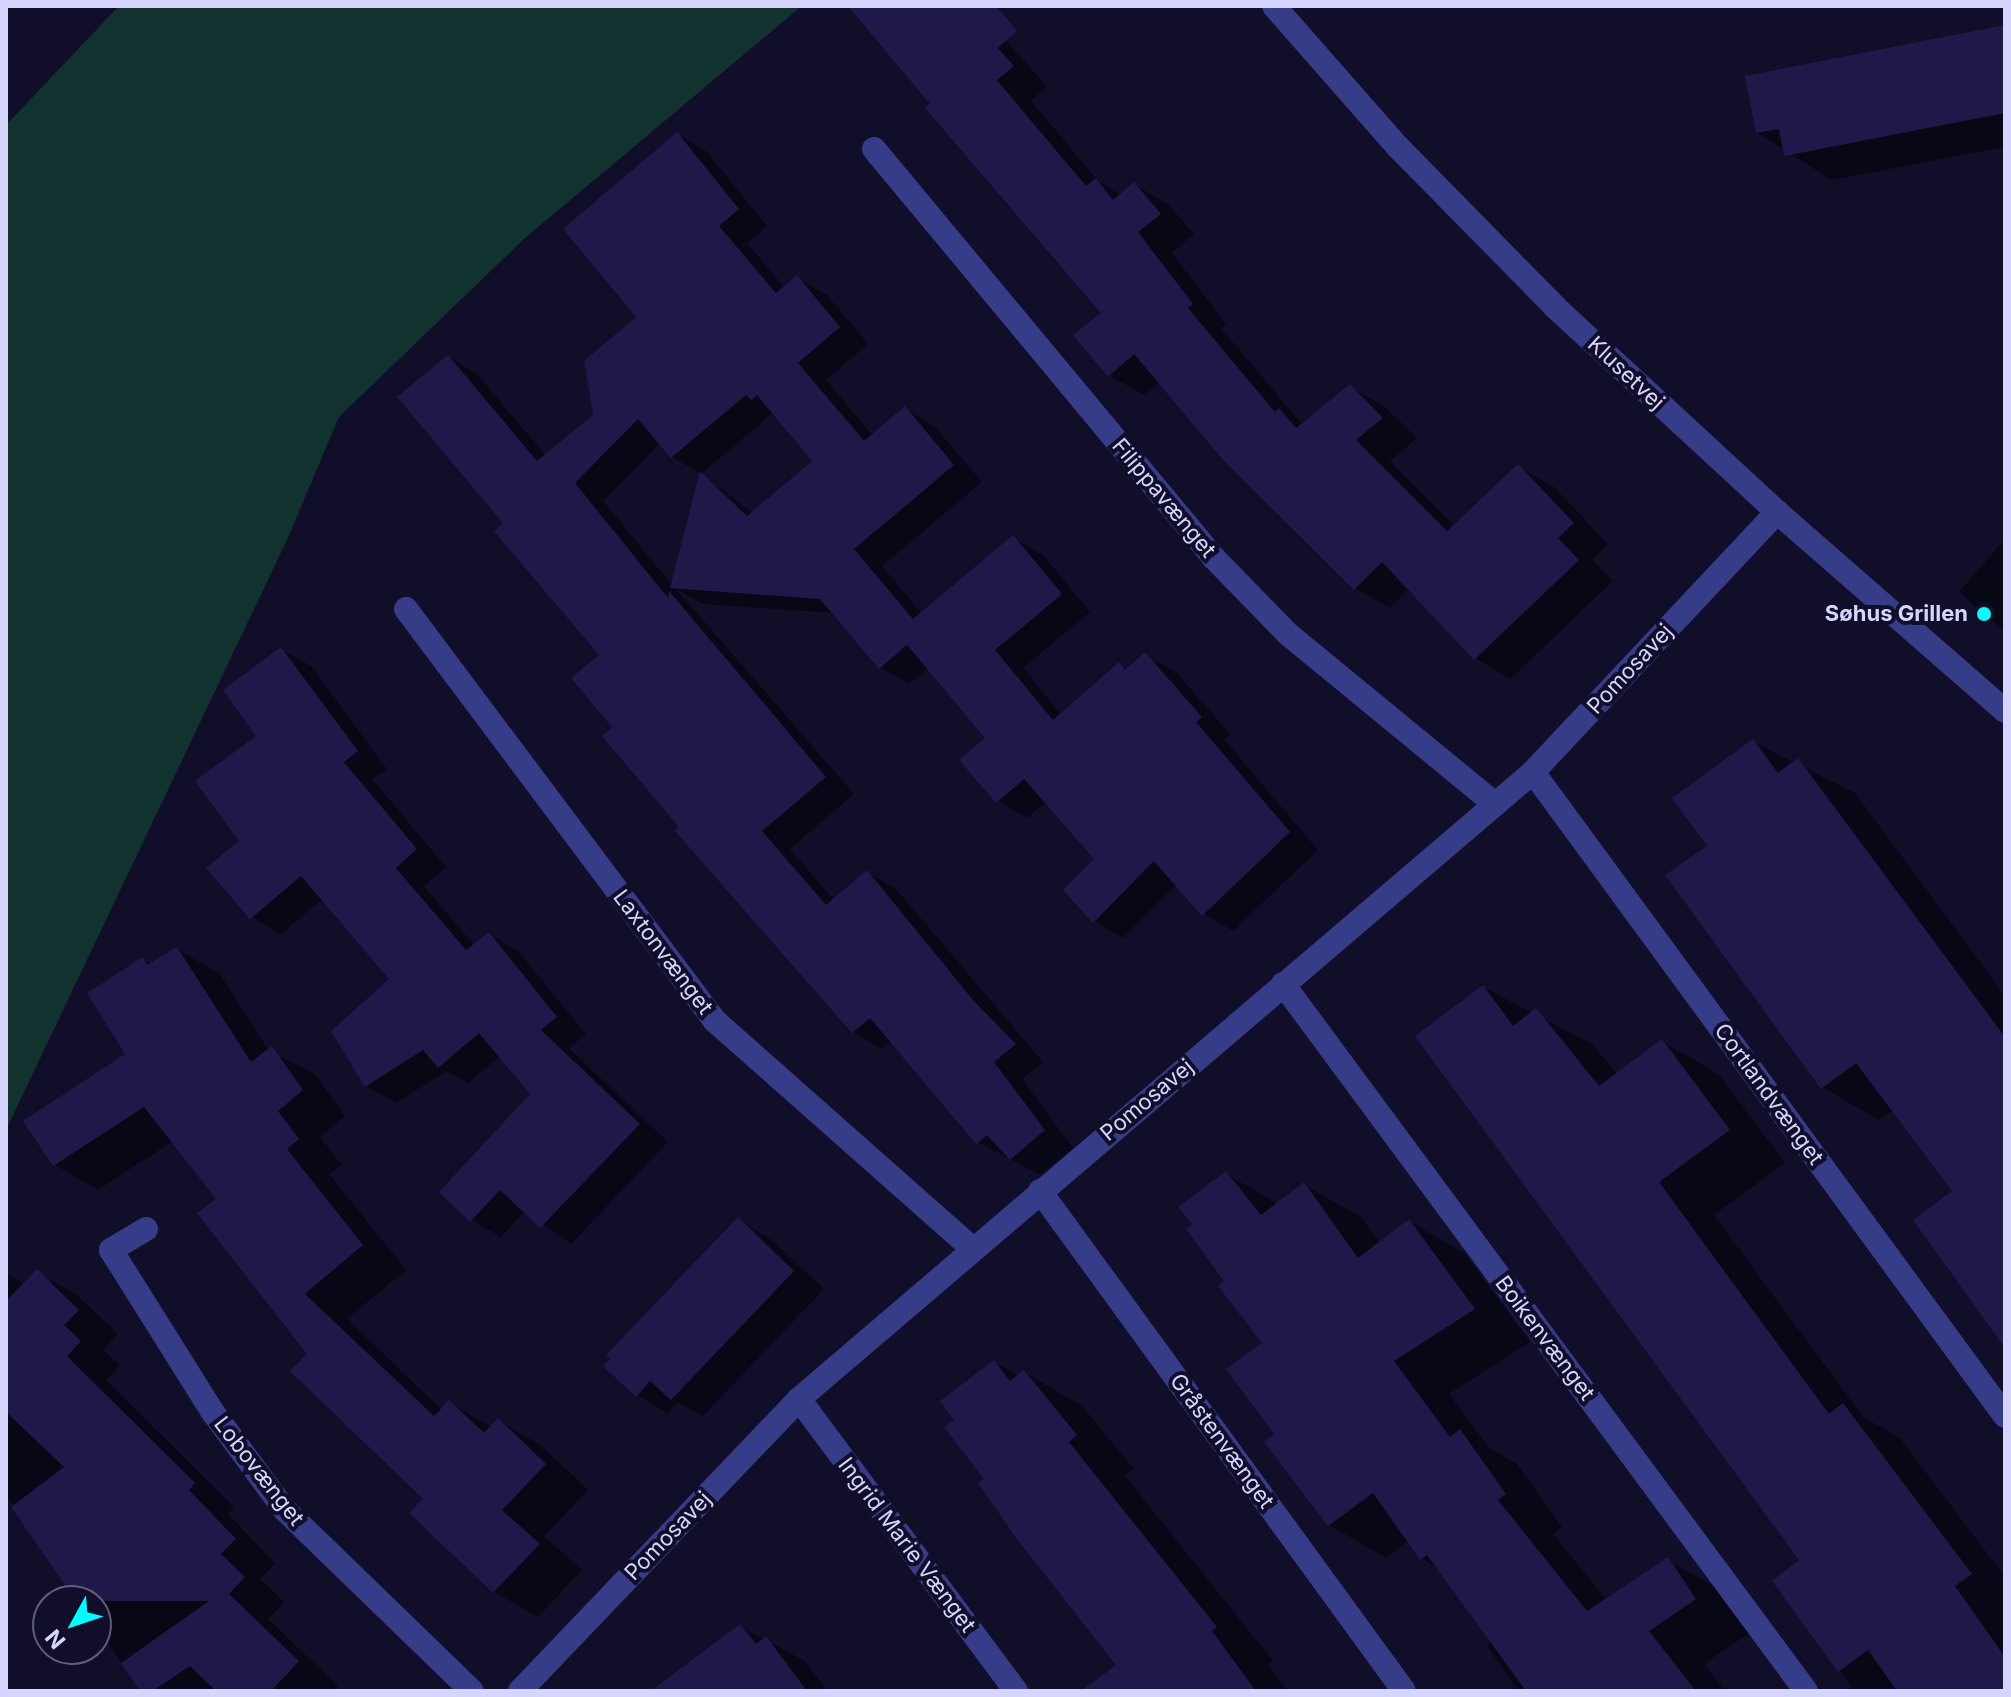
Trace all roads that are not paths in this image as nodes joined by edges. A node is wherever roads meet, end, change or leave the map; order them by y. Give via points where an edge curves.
1 (1274, 6) edge
2 (874, 149) dead end
3 (1777, 512) junction
4 (406, 609) dead end
5 (2005, 711) edge
6 (1533, 772) junction
7 (1495, 804) junction
8 (1283, 984) junction
9 (1040, 1191) junction
10 (146, 1229) dead end
11 (972, 1248) junction
12 (799, 1399) junction
13 (2005, 1416) edge
14 (472, 1691) edge
15 (520, 1691) edge
16 (1016, 1691) edge
17 (1404, 1691) edge
18 (1806, 1691) edge

1 - 3 street, Klusetvej via 1398,147 1544,297
2 - 7 street, Filippavænget via 1214,558 1288,634
3 - 5 street, Klusetvej
3 - 6 street, Pomosavej
4 - 11 street, Laxtonvænget via 715,1021
6 - 7 street, Pomosavej
6 - 13 street, Cortlandvænget
7 - 8 street, Pomosavej
8 - 9 street, Pomosavej
8 - 18 street, Boikenvænget
9 - 11 street, Pomosavej
9 - 17 street, Gråstenvænget
10 - 14 street, Lobovænget via 111,1250 212,1411 285,1510
11 - 12 street, Pomosavej
12 - 15 street, Pomosavej
12 - 16 street, Ingrid Marie Vænget

